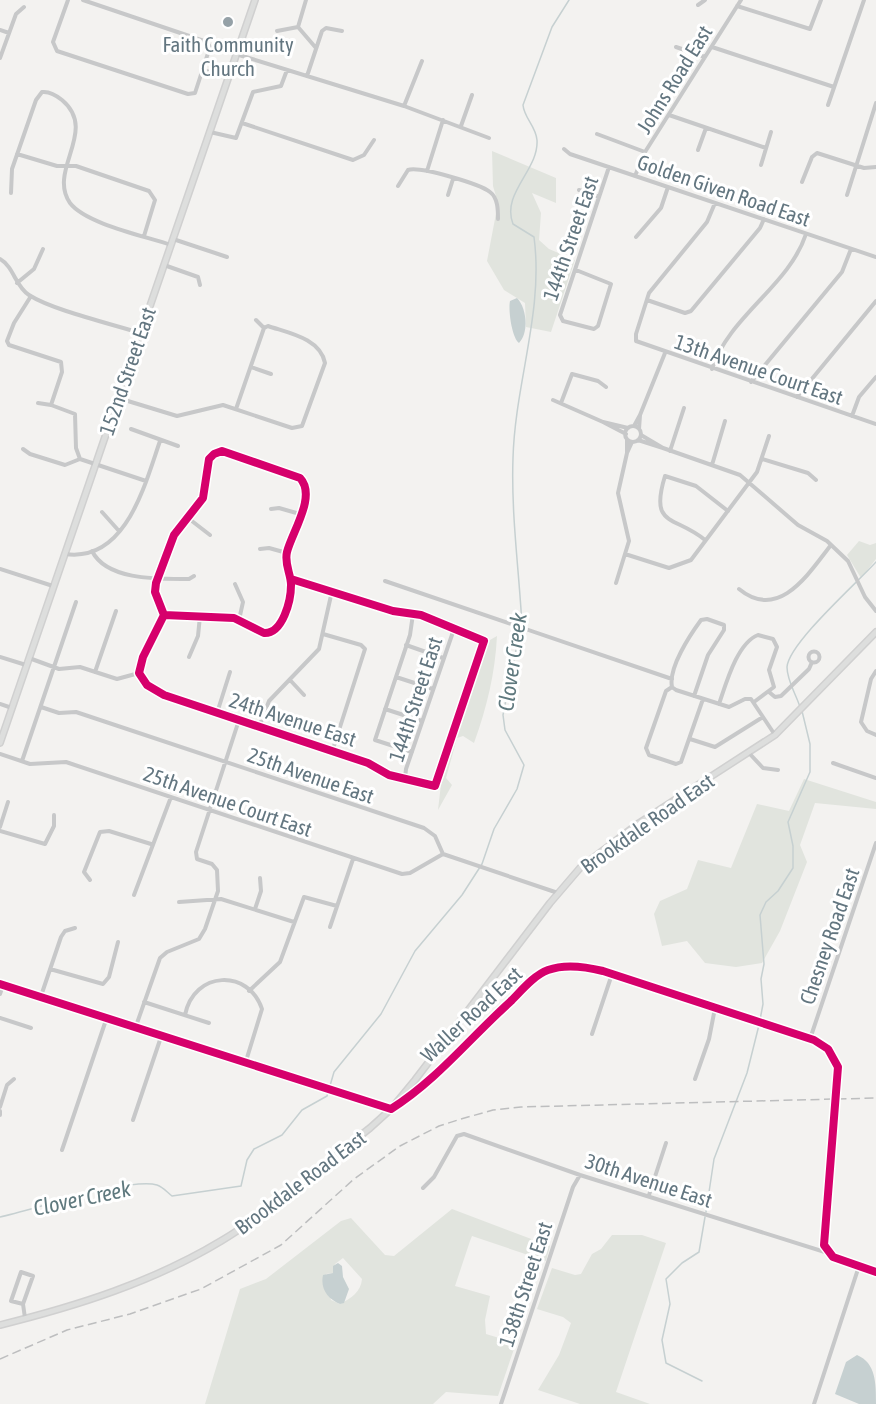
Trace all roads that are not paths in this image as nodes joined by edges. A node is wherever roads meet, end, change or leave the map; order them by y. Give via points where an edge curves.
1 (68, 0) edge
2 (83, 0) edge
3 (255, 0) edge
4 (306, 0) edge
5 (705, 0) edge
6 (741, 0) edge
7 (821, 0) edge
8 (864, 0) edge
9 (698, 5) dead end
10 (737, 6) junction
11 (24, 7) dead end
12 (298, 27) junction
13 (0, 30) edge
14 (277, 31) dead end
15 (342, 31) dead end
16 (9, 33) junction
17 (676, 47) dead end
18 (711, 47) junction
19 (316, 48) junction
20 (236, 54) junction
21 (705, 57) junction
22 (0, 58) edge
23 (422, 62) dead end
24 (203, 70) junction
25 (287, 70) junction
26 (307, 76) junction
27 (228, 78) junction
28 (834, 87) junction
29 (472, 95) dead end
30 (876, 103) edge
31 (828, 105) dead end
32 (404, 106) junction
33 (875, 111) edge
34 (669, 115) junction
35 (443, 120) junction
36 (242, 123) junction
37 (462, 126) junction
38 (706, 128) junction
39 (210, 132) junction
40 (771, 132) dead end
41 (597, 134) dead end
42 (489, 138) dead end
43 (374, 140) dead end
44 (564, 148) dead end
45 (766, 148) junction
46 (698, 150) dead end
47 (645, 152) junction
48 (17, 154) junction
49 (761, 165) dead end
50 (855, 165) junction
51 (67, 166) junction
52 (609, 167) junction
53 (876, 167) edge
54 (427, 171) junction
55 (635, 176) junction
56 (453, 179) junction
57 (802, 182) dead end
58 (398, 186) dead end
59 (668, 187) junction
60 (579, 190) dead end
61 (11, 193) dead end
62 (448, 195) dead end
63 (847, 195) dead end
64 (599, 197) junction
65 (715, 203) junction
66 (498, 219) dead end
67 (764, 219) junction
68 (806, 234) junction
69 (144, 236) junction
70 (636, 237) dead end
71 (172, 242) junction
72 (43, 249) dead end
73 (851, 249) junction
74 (227, 256) dead end
75 (876, 257) edge
76 (1, 260) edge
77 (164, 265) junction
78 (576, 270) junction
79 (17, 283) junction
80 (201, 285) dead end
81 (32, 296) junction
82 (647, 300) junction
83 (876, 301) edge
84 (256, 320) dead end
85 (264, 328) junction
86 (140, 333) junction
87 (665, 353) junction
88 (251, 367) junction
89 (712, 369) junction
90 (271, 374) dead end
91 (876, 377) edge
92 (751, 382) junction
93 (606, 387) dead end
94 (797, 397) junction
95 (118, 398) junction
96 (553, 400) dead end
97 (561, 403) junction
98 (38, 404) dead end
99 (51, 405) junction
100 (684, 408) dead end
101 (237, 409) junction
102 (852, 416) junction
103 (725, 422) dead end
104 (603, 423) junction
105 (876, 424) edge
106 (634, 428) junction
107 (131, 429) dead end
108 (641, 435) junction
109 (626, 436) junction
110 (769, 436) dead end
111 (638, 440) junction
112 (160, 441) junction
113 (632, 442) junction
114 (178, 446) dead end
115 (663, 448) junction
116 (23, 449) dead end
117 (670, 451) junction
118 (627, 453) junction
119 (80, 459) junction
120 (762, 459) junction
121 (95, 464) junction
122 (712, 465) junction
123 (816, 480) dead end
124 (146, 481) junction
125 (750, 482) junction
126 (271, 509) dead end
127 (728, 511) junction
128 (102, 512) dead end
129 (300, 514) junction
130 (188, 518) junction
131 (119, 531) junction
132 (210, 535) dead end
133 (705, 540) junction
134 (831, 545) junction
135 (260, 549) dead end
136 (92, 551) junction
137 (286, 553) junction
138 (65, 554) junction
139 (625, 554) junction
140 (0, 569) edge
141 (194, 576) dead end
142 (158, 579) junction
143 (291, 579) junction
144 (385, 581) dead end
145 (616, 583) dead end
146 (235, 584) dead end
147 (54, 586) junction
148 (739, 589) dead end
149 (332, 591) junction
150 (76, 602) dead end
151 (116, 611) dead end
152 (876, 611) edge
153 (413, 614) junction
154 (164, 615) junction
155 (200, 616) junction
156 (238, 620) junction
157 (454, 629) junction
158 (876, 632) edge
159 (323, 634) junction
160 (406, 645) junction
161 (0, 657) edge
162 (189, 657) dead end
163 (29, 658) junction
164 (443, 658) junction
165 (812, 662) dead end
166 (26, 665) junction
167 (54, 667) junction
168 (876, 671) edge
169 (95, 672) junction
170 (230, 672) dead end
171 (139, 674) junction
172 (396, 677) junction
173 (672, 679) junction
174 (290, 680) junction
175 (672, 687) junction
176 (433, 689) junction
177 (770, 692) junction
178 (304, 695) dead end
179 (694, 696) junction
180 (703, 699) junction
181 (754, 702) junction
182 (719, 704) junction
183 (0, 705) edge
184 (41, 707) junction
185 (12, 708) junction
186 (385, 709) junction
187 (217, 712) junction
188 (763, 717) junction
189 (239, 720) junction
190 (422, 721) junction
191 (259, 727) junction
192 (775, 735) junction
193 (876, 735) edge
194 (690, 739) junction
195 (0, 743) edge
196 (332, 752) junction
197 (412, 752) junction
198 (749, 753) junction
199 (0, 754) edge
200 (22, 761) junction
201 (225, 762) junction
202 (833, 764) dead end
203 (778, 770) dead end
204 (405, 778) junction
205 (876, 778) edge
206 (171, 797) junction
207 (8, 802) dead end
208 (210, 810) junction
209 (54, 815) dead end
210 (0, 829) edge
211 (876, 843) edge
212 (151, 844) junction
213 (443, 854) junction
214 (353, 858) junction
215 (260, 878) dead end
216 (90, 880) dead end
217 (558, 893) junction
218 (134, 895) dead end
219 (216, 898) junction
220 (179, 902) dead end
221 (337, 906) junction
222 (255, 909) junction
223 (294, 922) junction
224 (330, 927) dead end
225 (75, 928) dead end
226 (118, 942) dead end
227 (50, 969) junction
228 (612, 974) junction
229 (2, 984) edge
230 (251, 993) junction
231 (0, 994) edge
232 (41, 996) junction
233 (144, 1002) junction
234 (715, 1008) junction
235 (185, 1016) junction
236 (107, 1017) junction
237 (0, 1018) edge
238 (209, 1023) dead end
239 (136, 1026) junction
240 (31, 1028) dead end
241 (162, 1034) junction
242 (592, 1034) dead end
243 (810, 1039) junction
244 (246, 1061) junction
245 (14, 1079) dead end
246 (695, 1079) dead end
247 (391, 1109) junction
248 (0, 1111) edge
249 (133, 1120) dead end
250 (666, 1143) dead end
251 (63, 1150) dead end
252 (580, 1176) junction
253 (423, 1188) dead end
254 (649, 1195) junction
255 (829, 1254) junction
256 (859, 1266) junction
257 (876, 1272) edge
258 (23, 1304) junction
259 (25, 1319) junction
260 (0, 1326) edge
261 (501, 1404) edge
262 (814, 1404) edge

1 - 24 street via 54,48 193,94
2 - 24 street via 209,44
3 - 20 main road, 152nd Street East
4 - 12 street
5 - 9 street
6 - 10 street, Johns Road East
7 - 10 street via 810,29
8 - 28 street
10 - 18 street, Johns Road East
11 - 16 street via 16,14
12 - 14 street
12 - 19 street
13 - 16 street
15 - 19 street via 325,29
16 - 22 street
17 - 21 street
18 - 21 street, Johns Road East
18 - 28 street
19 - 26 street
20 - 25 street
20 - 27 main road, 152nd Street East
21 - 34 street, Johns Road East
23 - 32 street
24 - 27 street
25 - 26 street
25 - 36 street via 281,86 253,92
26 - 32 street
27 - 39 main road, 152nd Street East
28 - 31 street
29 - 37 street
30 - 33 street
32 - 35 street
33 - 50 street
34 - 38 street
34 - 47 street, Johns Road East
35 - 37 street
35 - 54 street
36 - 39 street via 233,139
36 - 43 street via 353,160 364,156
37 - 42 street
38 - 45 street
38 - 46 street
39 - 71 main road, 152nd Street East
40 - 45 street
41 - 47 street
44 - 52 street, Golden Given Road East via 570,154
45 - 49 street
47 - 55 street, Johns Road East
48 - 51 street
48 - 51 street via 36,100 42,92 49,92 61,99 74,117 76,137
48 - 61 street
50 - 53 street
50 - 57 street via 820,153 814,155
50 - 63 street
51 - 69 street via 65,189 75,208 86,216
51 - 69 street via 152,192 155,200
52 - 55 street, Golden Given Road East
52 - 64 street, 144th Street East
54 - 56 street
54 - 58 street via 408,170
55 - 59 street, Golden Given Road East
56 - 62 street
56 - 66 street via 492,194
59 - 65 street, Golden Given Road East
59 - 70 street via 661,208
60 - 64 street
64 - 78 street, 144th Street East
65 - 67 street, Golden Given Road East
65 - 82 street via 707,222 652,288
67 - 68 street, Golden Given Road East
67 - 82 street via 691,311 685,313
68 - 73 street, Golden Given Road East
68 - 89 street via 796,257 719,350
69 - 71 street
71 - 74 street
71 - 77 main road, 152nd Street East
72 - 79 street via 36,267
73 - 75 street, Golden Given Road East
73 - 92 street via 842,272
76 - 79 street
77 - 80 street via 198,277
77 - 86 main road, 152nd Street East
78 - 78 street, 144th Street East via 611,284 596,329 560,318
79 - 81 street
81 - 86 street
81 - 99 street via 14,323 8,343 61,362 63,369
82 - 87 street, 13th Avenue Court East via 636,339
83 - 94 street
84 - 85 street
85 - 88 street
85 - 101 street via 308,340 324,359 302,426 292,428
86 - 95 main road, 152nd Street East
87 - 89 street, 13th Avenue Court East
87 - 106 street
88 - 90 street
88 - 101 street
89 - 92 street, 13th Avenue Court East
91 - 102 street via 859,397
92 - 94 street, 13th Avenue Court East
93 - 97 street via 572,374
94 - 102 street, 13th Avenue Court East
95 - 101 street via 177,416 219,405
95 - 121 main road, 152nd Street East
96 - 97 street
97 - 104 street
98 - 99 street
99 - 119 street via 76,416
100 - 117 street
102 - 105 street, 13th Avenue Court East
103 - 122 street
104 - 106 street
104 - 109 street
106 - 108 street
106 - 109 street
107 - 112 street
108 - 111 street
108 - 115 street
109 - 113 street
109 - 118 street
110 - 120 street
111 - 113 street
111 - 115 street
112 - 114 street
112 - 124 street
113 - 118 street
115 - 117 street
116 - 119 street via 65,465
117 - 122 street
118 - 139 street via 618,493 629,532
119 - 121 street
120 - 123 street via 808,472
120 - 125 street
121 - 124 street
121 - 138 main road, 152nd Street East
122 - 125 street
124 - 131 street via 135,511
125 - 127 street
125 - 134 street via 798,525
126 - 129 street
127 - 133 street
127 - 133 street via 696,486 665,476 659,498 664,514
128 - 131 street
129 - 130 street via 306,495 301,479 216,452 209,459 202,498
129 - 137 street
130 - 132 street
130 - 142 street via 174,535
131 - 136 street
133 - 139 street via 690,560 678,567 663,567
134 - 148 street via 805,577 778,599 762,599
134 - 152 street via 848,561
135 - 137 street
136 - 138 street
136 - 142 street via 102,565
137 - 143 street
138 - 147 main road, 152nd Street East
139 - 145 street
140 - 147 street
141 - 142 street
142 - 154 street via 155,592
143 - 149 street
143 - 156 street via 279,627 264,633
144 - 173 street
146 - 156 street via 243,602
147 - 163 main road, 152nd Street East
149 - 153 street
149 - 159 street
150 - 167 street
151 - 169 street
153 - 157 street
153 - 160 street
154 - 155 street
154 - 171 street
155 - 156 street
155 - 162 street via 198,636
157 - 164 street, 144th Street East
157 - 204 street, 24th Avenue East via 484,641 435,786
158 - 192 main road, Brookdale Road East
159 - 174 street via 315,656
159 - 196 street via 365,649
160 - 164 street
160 - 172 street
161 - 166 street
163 - 166 main road, 152nd Street East
163 - 167 street
164 - 176 street, 144th Street East
165 - 177 street via 782,696 775,697
166 - 185 main road, 152nd Street East
167 - 169 street via 80,667
167 - 184 street
168 - 193 street via 861,722
169 - 171 street via 117,679
170 - 187 street
171 - 187 street, 24th Avenue East via 164,695
172 - 176 street
172 - 186 street
173 - 175 street
173 - 179 street via 685,642 700,620 707,618 724,626 706,657
174 - 178 street
174 - 191 street via 269,701
175 - 179 street
175 - 194 street via 666,691 646,751 649,756 679,764
176 - 190 street, 144th Street East
177 - 181 street
177 - 182 street via 774,687 769,670 776,642 756,635 732,666
179 - 180 street
180 - 182 street
180 - 194 street
181 - 182 street via 747,698 730,707
181 - 188 street
183 - 185 street
184 - 200 street
184 - 201 street, 25th Avenue East via 59,713 76,712
185 - 195 main road, 152nd Street East
186 - 190 street
186 - 197 street via 375,740
187 - 189 street, 24th Avenue East
188 - 192 street
188 - 194 street via 715,747
189 - 191 street, 24th Avenue East
189 - 201 street
190 - 197 street, 144th Street East
191 - 196 street, 24th Avenue East
192 - 198 main road, Brookdale Road East
196 - 204 street, 24th Avenue East
197 - 204 street, 144th Street East
198 - 203 street via 764,768
198 - 217 main road, Brookdale Road East via 612,842 584,864
199 - 200 street, 25th Avenue Court East
200 - 206 street, 25th Avenue Court East via 38,765 66,762
201 - 208 street
201 - 213 street, 25th Avenue East via 429,830
202 - 205 street
206 - 208 street, 25th Avenue Court East
206 - 212 street
207 - 210 street
208 - 214 street, 25th Avenue Court East
208 - 219 street via 196,856 217,870
209 - 210 street via 53,831 45,844
211 - 243 street, Chesney Road East
212 - 216 street via 102,831 96,836 84,872
212 - 218 street
213 - 214 street, 25th Avenue Court East via 405,874
213 - 217 street
214 - 221 street
215 - 222 street via 261,891
217 - 247 main road, Brookdale Road East
219 - 220 street
219 - 222 street
219 - 233 street via 200,939 162,955
221 - 223 street via 304,897
221 - 224 street
222 - 223 street
223 - 230 street via 279,964
225 - 227 street via 63,933
226 - 227 street via 105,983
227 - 232 street
228 - 234 street, Waller Road East
228 - 242 street
228 - 247 street, Waller Road East via 581,968 544,971 431,1077
229 - 231 street
229 - 232 street
230 - 235 street via 226,980 207,984 191,996
230 - 244 street via 262,1013
232 - 236 street
233 - 235 street
233 - 239 street
234 - 243 street, Waller Road East
234 - 246 street
235 - 238 street
236 - 239 street
236 - 251 street
237 - 240 street
239 - 241 street
241 - 244 street
241 - 249 street
243 - 255 street, Waller Road East via 828,1048 838,1066 824,1241
244 - 247 street
245 - 248 street via 8,1085
247 - 259 main road, Brookdale Road East via 223,1240 88,1302
250 - 254 street
252 - 253 street, 30th Avenue East via 551,1163 459,1135
252 - 254 street, 30th Avenue East
252 - 261 street, 138th Street East via 573,1187
254 - 255 street, 30th Avenue East
255 - 256 street
256 - 257 street
256 - 262 street
258 - 258 street via 33,1276 21,1272 11,1300
258 - 259 street
259 - 260 main road, Brookdale Road East

